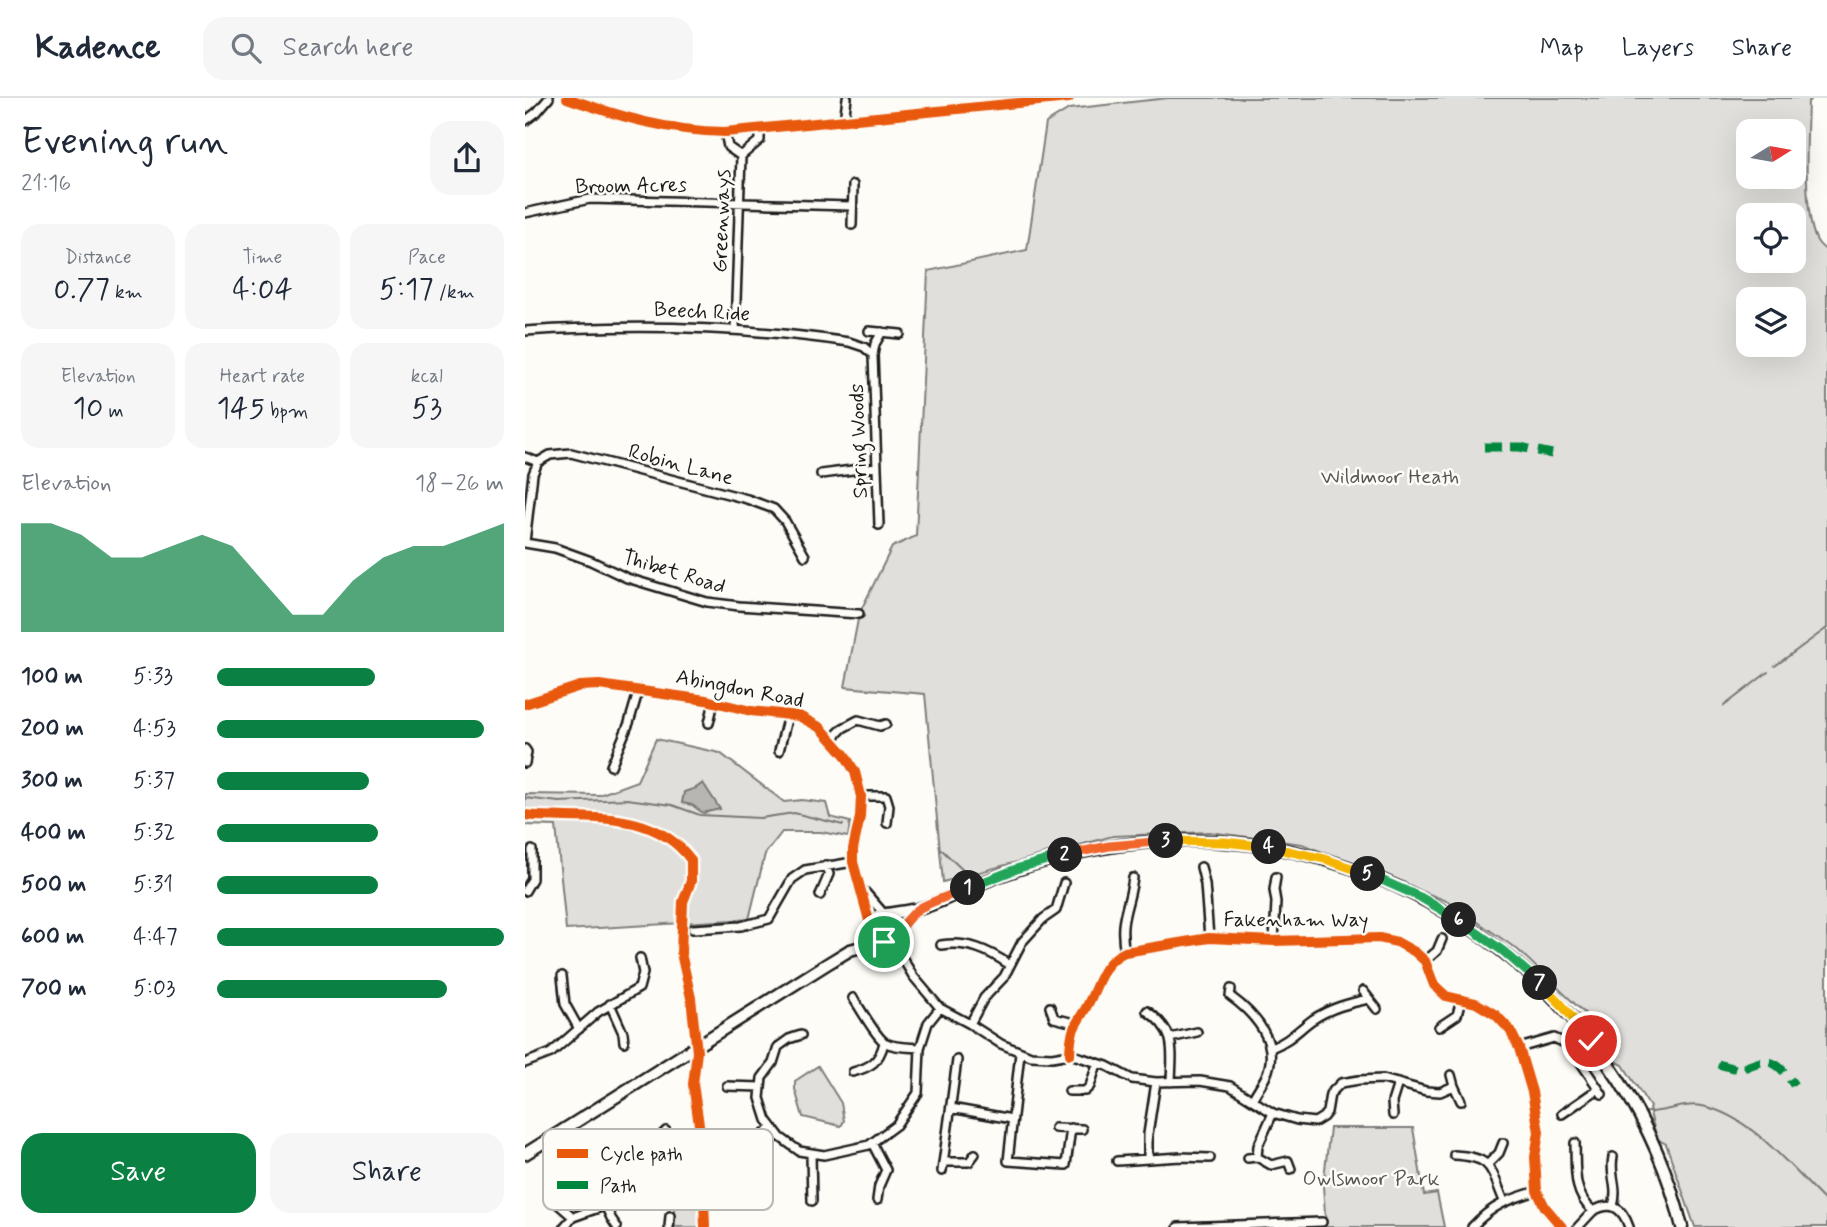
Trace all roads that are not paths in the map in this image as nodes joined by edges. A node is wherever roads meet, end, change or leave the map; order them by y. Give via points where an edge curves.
1 (549, 98) edge
2 (568, 98) edge
3 (847, 98) edge
4 (1069, 98) edge
5 (525, 121) edge
6 (844, 121) junction
7 (760, 130) junction
8 (725, 132) junction
9 (741, 156) junction
10 (853, 185) dead end
11 (739, 202) junction
12 (852, 206) junction
13 (525, 213) edge
14 (852, 225) dead end
15 (735, 330) junction
16 (525, 331) edge
17 (869, 331) dead end
18 (881, 332) junction
19 (900, 334) dead end
20 (875, 344) junction
21 (864, 347) junction
22 (873, 355) junction
23 (525, 457) edge
24 (538, 462) junction
25 (876, 467) junction
26 (821, 474) dead end
27 (879, 525) dead end
28 (525, 542) edge
29 (805, 556) dead end
30 (859, 614) dead end
31 (639, 689) junction
32 (714, 702) junction
33 (525, 704) edge
34 (788, 715) junction
35 (709, 723) dead end
36 (886, 724) dead end
37 (832, 739) junction
38 (525, 750) edge
39 (779, 751) dead end
40 (525, 763) edge
41 (611, 766) dead end
42 (861, 796) junction
43 (887, 823) dead end
44 (532, 850) dead end
45 (853, 862) junction
46 (825, 866) junction
47 (1201, 867) dead end
48 (1276, 877) dead end
49 (1133, 878) dead end
50 (1064, 884) dead end
51 (862, 889) junction
52 (525, 891) edge
53 (820, 895) dead end
54 (920, 908) junction
55 (886, 915) junction
56 (870, 926) junction
57 (693, 929) dead end
58 (896, 932) junction
59 (1209, 938) junction
60 (1442, 939) dead end
61 (1274, 941) junction
62 (881, 942) junction
63 (941, 945) dead end
64 (850, 950) junction
65 (1125, 952) junction
66 (640, 958) dead end
67 (903, 959) junction
68 (1425, 961) junction
69 (1010, 965) junction
70 (562, 976) dead end
71 (1231, 989) dead end
72 (1363, 991) dead end
73 (853, 998) dead end
74 (1369, 999) junction
75 (1461, 1000) junction
76 (610, 1004) junction
77 (1050, 1007) dead end
78 (940, 1008) junction
79 (1377, 1009) dead end
80 (1147, 1011) dead end
81 (1074, 1023) junction
82 (969, 1024) junction
83 (1439, 1027) dead end
84 (579, 1029) junction
85 (1197, 1032) dead end
86 (801, 1035) dead end
87 (1170, 1038) junction
88 (624, 1042) dead end
89 (884, 1043) junction
90 (920, 1048) junction
91 (1271, 1048) junction
92 (1519, 1048) junction
93 (1020, 1052) junction
94 (1070, 1054) junction
95 (957, 1060) dead end
96 (525, 1063) edge
97 (1097, 1064) junction
98 (853, 1072) dead end
99 (1451, 1075) dead end
100 (1156, 1082) junction
101 (1171, 1082) junction
102 (1398, 1083) junction
103 (727, 1086) dead end
104 (1454, 1086) junction
105 (761, 1087) junction
106 (1069, 1091) dead end
107 (1252, 1100) junction
108 (1461, 1101) dead end
109 (951, 1108) junction
110 (1273, 1113) junction
111 (1562, 1114) dead end
112 (1393, 1115) dead end
113 (1012, 1119) junction
114 (772, 1127) joint
115 (1055, 1128) dead end
116 (1071, 1128) junction
117 (565, 1129) edge
118 (1082, 1129) dead end
119 (543, 1143) edge
120 (872, 1143) junction
121 (1503, 1143) dead end
122 (1575, 1143) dead end
123 (525, 1154) edge
124 (811, 1154) junction
125 (975, 1154) dead end
126 (1454, 1155) dead end
127 (1613, 1157) dead end
128 (1210, 1158) dead end
129 (1148, 1159) junction
130 (1117, 1161) dead end
131 (1488, 1164) junction
132 (1291, 1169) dead end
133 (1537, 1191) junction
134 (877, 1200) dead end
135 (812, 1201) dead end
136 (1504, 1201) junction
137 (1613, 1206) junction
138 (565, 1210) edge
139 (593, 1210) edge
140 (606, 1210) edge
141 (1593, 1210) junction
142 (670, 1216) dead end
143 (573, 1217) junction
144 (1322, 1222) dead end
145 (564, 1227) edge
146 (617, 1227) edge
147 (669, 1227) edge
148 (1178, 1227) edge
149 (1472, 1227) edge
150 (1562, 1227) edge
151 (1578, 1227) edge
152 (1629, 1227) edge
153 (1682, 1227) edge

1 - 5 street
2 - 8 street via 653,125
3 - 6 street
4 - 6 street
6 - 7 street
7 - 8 street
7 - 9 street, Greenways via 760,140
8 - 9 street, Greenways via 728,147
9 - 11 street, Greenways
10 - 12 street
11 - 12 street, Broom Acres
11 - 13 street, Broom Acres via 590,199
11 - 15 street, Greenways
12 - 14 street
15 - 16 street, Beech Ride via 657,326
15 - 21 street, Beech Ride via 826,338
17 - 18 street
18 - 19 street
18 - 20 street, Spring Woods
20 - 21 street
20 - 22 street, Spring Woods
21 - 22 street, Beech Ride
22 - 25 street, Spring Woods
23 - 24 street
24 - 28 street
24 - 29 street, Robin Lane via 550,455 571,453 747,499 774,509
25 - 26 street
25 - 27 street, Spring Woods
28 - 30 street, Thibet Road via 555,548 627,578 707,602
31 - 32 street, Abingdon Road
31 - 33 street, Abingdon Road via 580,686
31 - 41 street
32 - 34 street, Abingdon Road
32 - 35 street
34 - 37 street, Abingdon Road via 821,727
34 - 39 street
36 - 37 street via 858,720
37 - 42 street, Abingdon Road via 855,772
38 - 40 street
42 - 43 street via 885,796
42 - 45 street, Abingdon Road
44 - 52 street via 532,880
45 - 46 street
45 - 51 street, Abingdon Road
46 - 53 street via 829,874
46 - 57 street via 805,870 792,879 769,919
47 - 59 street
48 - 61 street
49 - 65 street via 1123,914
50 - 69 street via 1056,910 1022,942
51 - 55 street, Abingdon Road
51 - 56 street, Abingdon Road
54 - 55 main road
54 - 58 main road
54 - 153 main road via 1052,858 1156,841 1277,848 1378,878 1482,935 1571,1015 1641,1117
55 - 56 main road via 876,917
55 - 58 main road via 895,923
56 - 62 main road via 872,937
56 - 64 main road
58 - 62 main road via 891,940
58 - 67 street
59 - 61 street, Fakenham Way
59 - 65 street, Fakenham Way
60 - 68 street
61 - 68 street, Fakenham Way via 1379,938 1397,942
62 - 64 main road
62 - 67 street
63 - 69 street via 968,944
64 - 117 main road
65 - 81 street via 1106,965
66 - 76 street via 639,988
67 - 78 street
68 - 75 street, Fakenham Way via 1434,985 1446,996
69 - 82 street
70 - 84 street via 565,1004
71 - 91 street via 1230,996 1251,1012
72 - 74 street
73 - 89 street
74 - 79 street
74 - 91 street via 1341,1005
75 - 83 street via 1457,1015
75 - 92 street, Fakenham Way via 1496,1015
76 - 84 street
76 - 88 street
77 - 81 street via 1055,1017
78 - 82 street
78 - 90 street via 928,1023
80 - 87 street via 1160,1020
81 - 94 street
82 - 93 street
84 - 96 street via 551,1053
85 - 87 street
86 - 105 street via 778,1047
87 - 101 street
89 - 90 street
89 - 98 street via 875,1063
90 - 120 street via 918,1093 896,1125
91 - 107 street via 1267,1073
92 - 111 street via 1554,1038 1569,1045 1600,1091
92 - 133 street, Fakenham Way via 1539,1132
93 - 94 street via 1043,1057
93 - 113 street
94 - 97 street
95 - 109 street
97 - 100 street via 1132,1079
97 - 106 street via 1085,1091
99 - 104 street
100 - 101 street
100 - 129 street
101 - 107 street via 1230,1086
102 - 104 street via 1440,1092
102 - 110 street via 1383,1079 1341,1083 1330,1094 1323,1117 1315,1122
102 - 112 street
103 - 105 street
104 - 108 street
105 - 114 street
107 - 110 street
109 - 113 street
109 - 125 street via 943,1167 969,1162
110 - 132 street via 1253,1158 1271,1165 1288,1161
113 - 116 street via 1007,1161 1066,1165
114 - 124 street via 799,1151
115 - 116 street
116 - 118 street
119 - 123 main road
120 - 124 street
120 - 134 street via 886,1170
121 - 131 street
122 - 141 street via 1576,1188
124 - 135 street
126 - 131 street via 1475,1156
127 - 137 street via 1618,1191
128 - 129 street
129 - 130 street
131 - 136 street
133 - 136 street
133 - 150 street
136 - 149 street
137 - 141 street
137 - 152 street via 1623,1213
138 - 143 street
139 - 143 street
140 - 146 street
141 - 151 street
142 - 147 street
143 - 145 street
144 - 148 street

